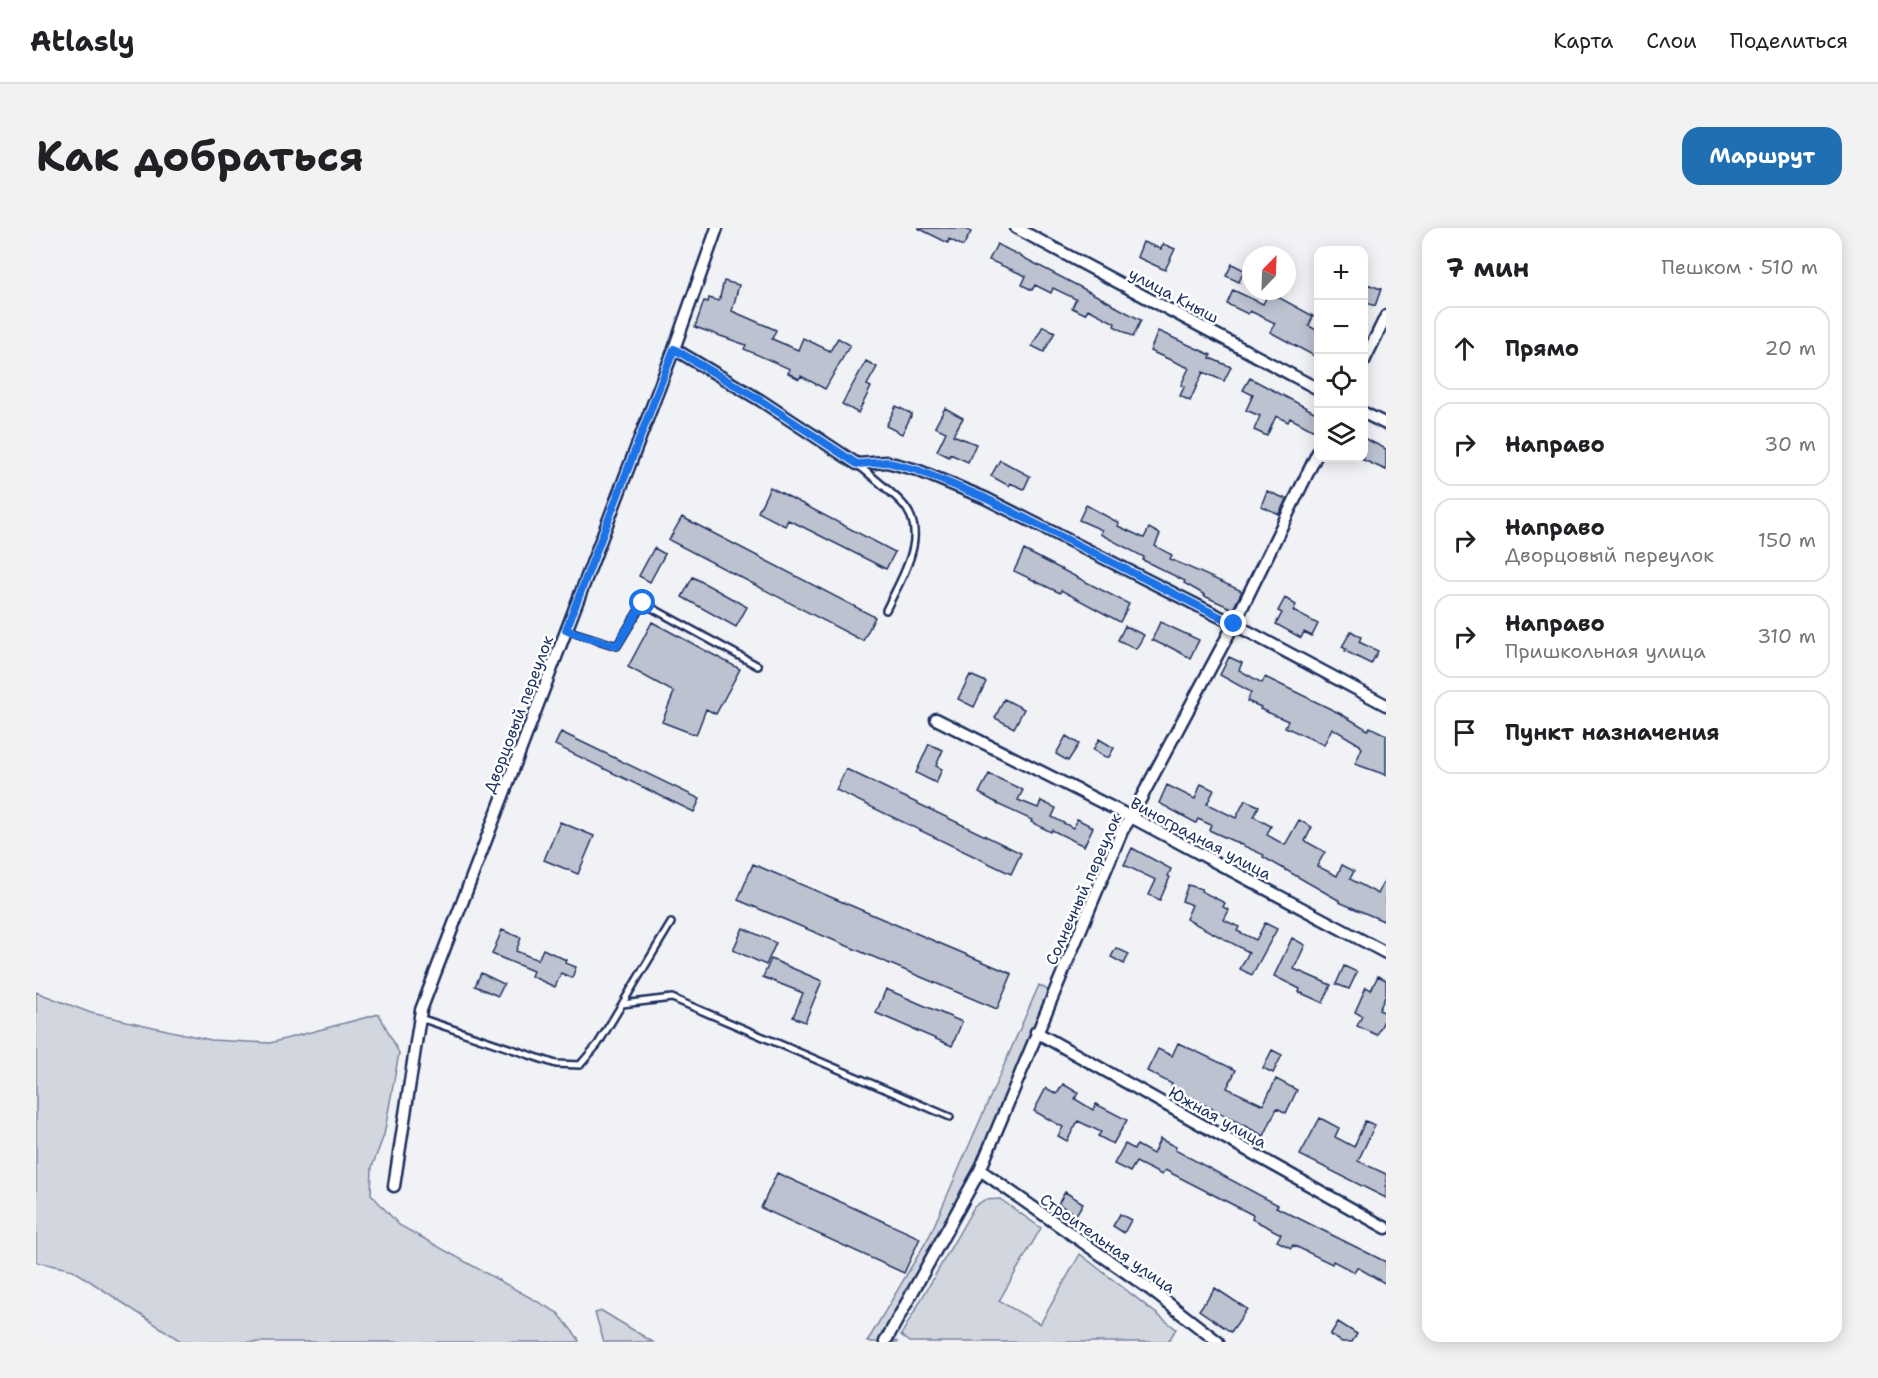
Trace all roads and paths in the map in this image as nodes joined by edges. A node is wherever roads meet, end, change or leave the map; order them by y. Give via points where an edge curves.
1 (717, 228) edge
2 (1016, 228) edge
3 (1386, 316) edge
4 (674, 349) junction
5 (1367, 354) edge
6 (1314, 387) edge
7 (1368, 414) edge
8 (1386, 424) edge
9 (1314, 460) edge
10 (857, 464) junction
11 (886, 610) dead end
12 (1234, 624) junction
13 (566, 630) junction
14 (758, 666) dead end
15 (1386, 705) edge
16 (936, 719) dead end
17 (1131, 818) junction
18 (671, 923) dead end
19 (1386, 953) edge
20 (622, 1004) junction
21 (420, 1018) junction
22 (1036, 1032) junction
23 (950, 1117) dead end
24 (980, 1170) junction
25 (394, 1186) dead end
26 (1386, 1228) edge
27 (887, 1338) edge
28 (898, 1342) edge
29 (1218, 1342) edge

1 - 4 street, Дворцовый переулок
2 - 6 street, улица Кныш
3 - 5 street
4 - 10 street
4 - 13 street, Дворцовый переулок
7 - 8 street
9 - 12 street, Солнечный переулок
10 - 11 lane via 903,503 915,531 910,559
10 - 12 street via 887,462 985,498
12 - 15 street
12 - 17 street, Солнечный переулок
13 - 14 lane via 617,646 643,603
13 - 21 street, Дворцовый переулок
16 - 17 street, Виноградная улица
17 - 19 street, Виноградная улица
17 - 22 street, Солнечный переулок
18 - 20 lane
20 - 21 lane via 580,1065 556,1064
20 - 23 lane via 672,998
21 - 25 street, Дворцовый переулок
22 - 24 street, Солнечный переулок
22 - 26 street, Южная улица
24 - 27 street, Солнечный переулок
24 - 29 street, Строительная улица
27 - 28 street

